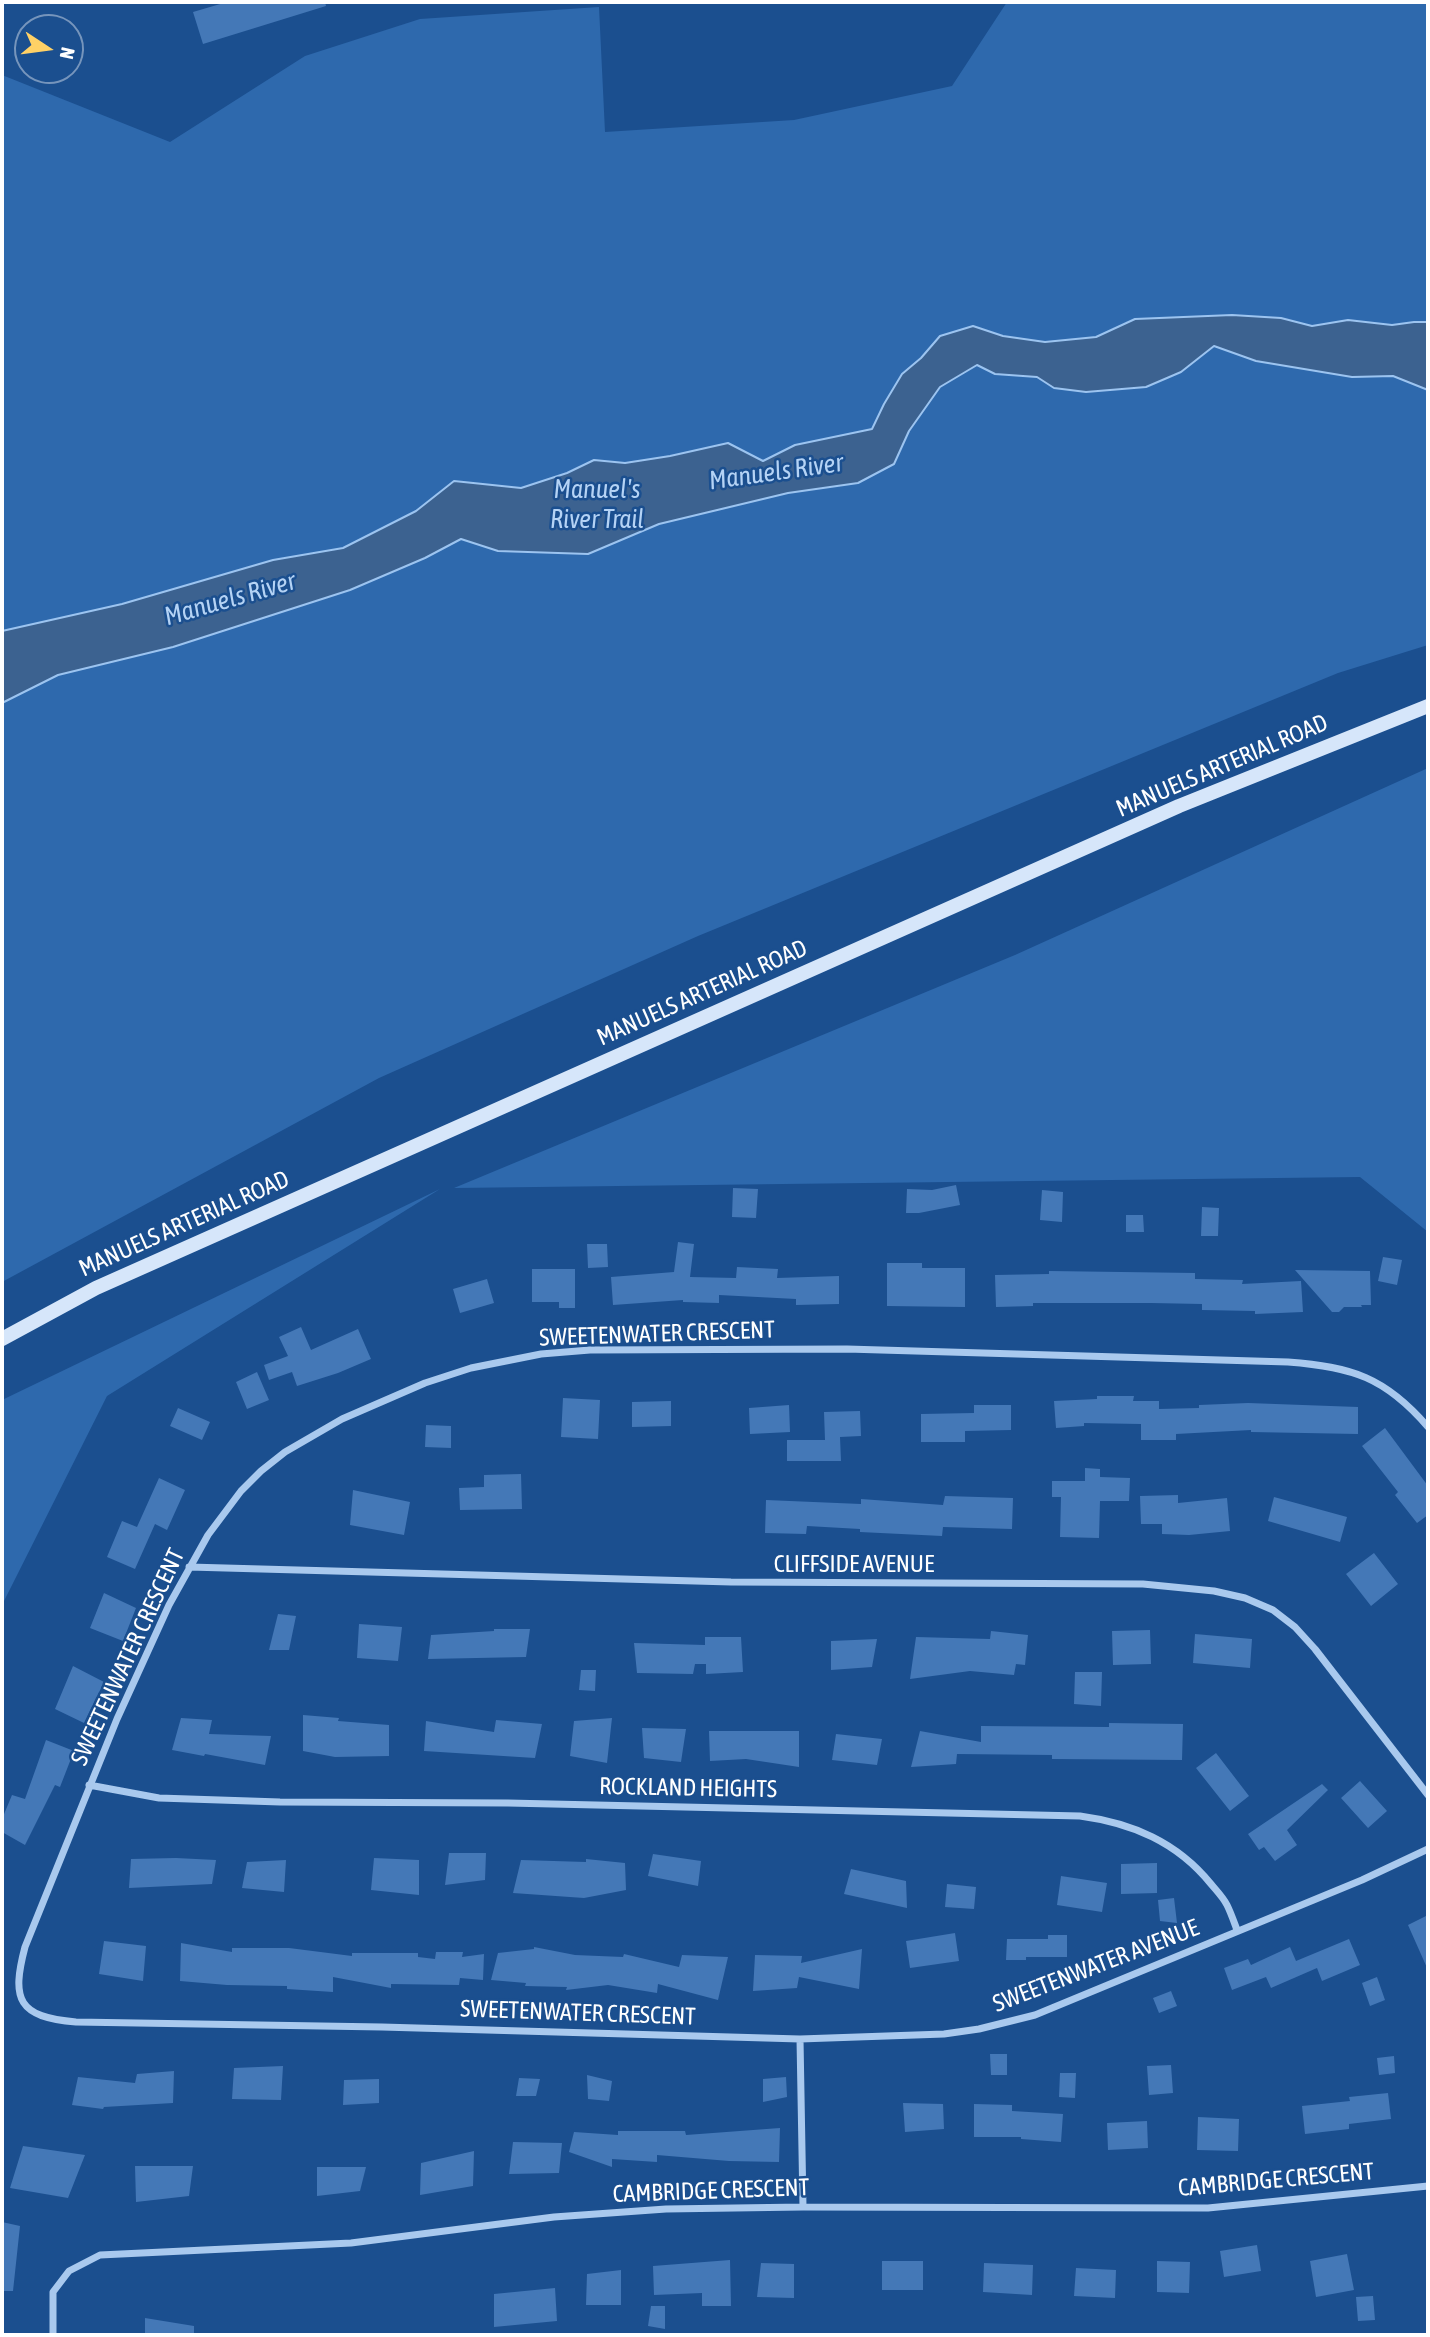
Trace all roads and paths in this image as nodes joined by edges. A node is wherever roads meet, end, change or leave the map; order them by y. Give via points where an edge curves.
1 (1428, 706) edge
2 (2, 1339) edge
3 (1428, 1427) edge
4 (189, 1567) junction
5 (89, 1785) junction
6 (1428, 1794) edge
7 (1428, 1849) edge
8 (1237, 1930) junction
9 (718, 2036) joint
10 (800, 2039) junction
11 (1428, 2186) edge
12 (803, 2207) junction
13 (53, 2335) edge

1 - 2 main road, MANUELS ARTERIAL ROAD via 1179,806 96,1288
3 - 4 street, SWEETENWATER CRESCENT via 1381,1384 1315,1364 847,1349 541,1354 425,1383 365,1408 285,1452 242,1491
4 - 5 street, SWEETENWATER CRESCENT
4 - 6 street, CLIFFSIDE AVENUE via 731,1582 1143,1584 1214,1591 1273,1610 1296,1627
5 - 8 street, ROCKLAND HEIGHTS via 159,1798 1106,1819 1154,1836 1180,1852 1226,1903
5 - 9 street, SWEETENWATER CRESCENT via 43,1897 18,1976 21,2000 43,2016 76,2022
7 - 8 street, SWEETENWATER AVENUE
8 - 10 street, SWEETENWATER AVENUE via 1008,2023 944,2034
9 - 10 street, SWEETENWATER AVENUE
10 - 12 street
11 - 12 street, CAMBRIDGE CRESCENT via 1208,2208
12 - 13 street, CAMBRIDGE CRESCENT via 666,2209 554,2217 351,2243 100,2255 69,2271 54,2292

